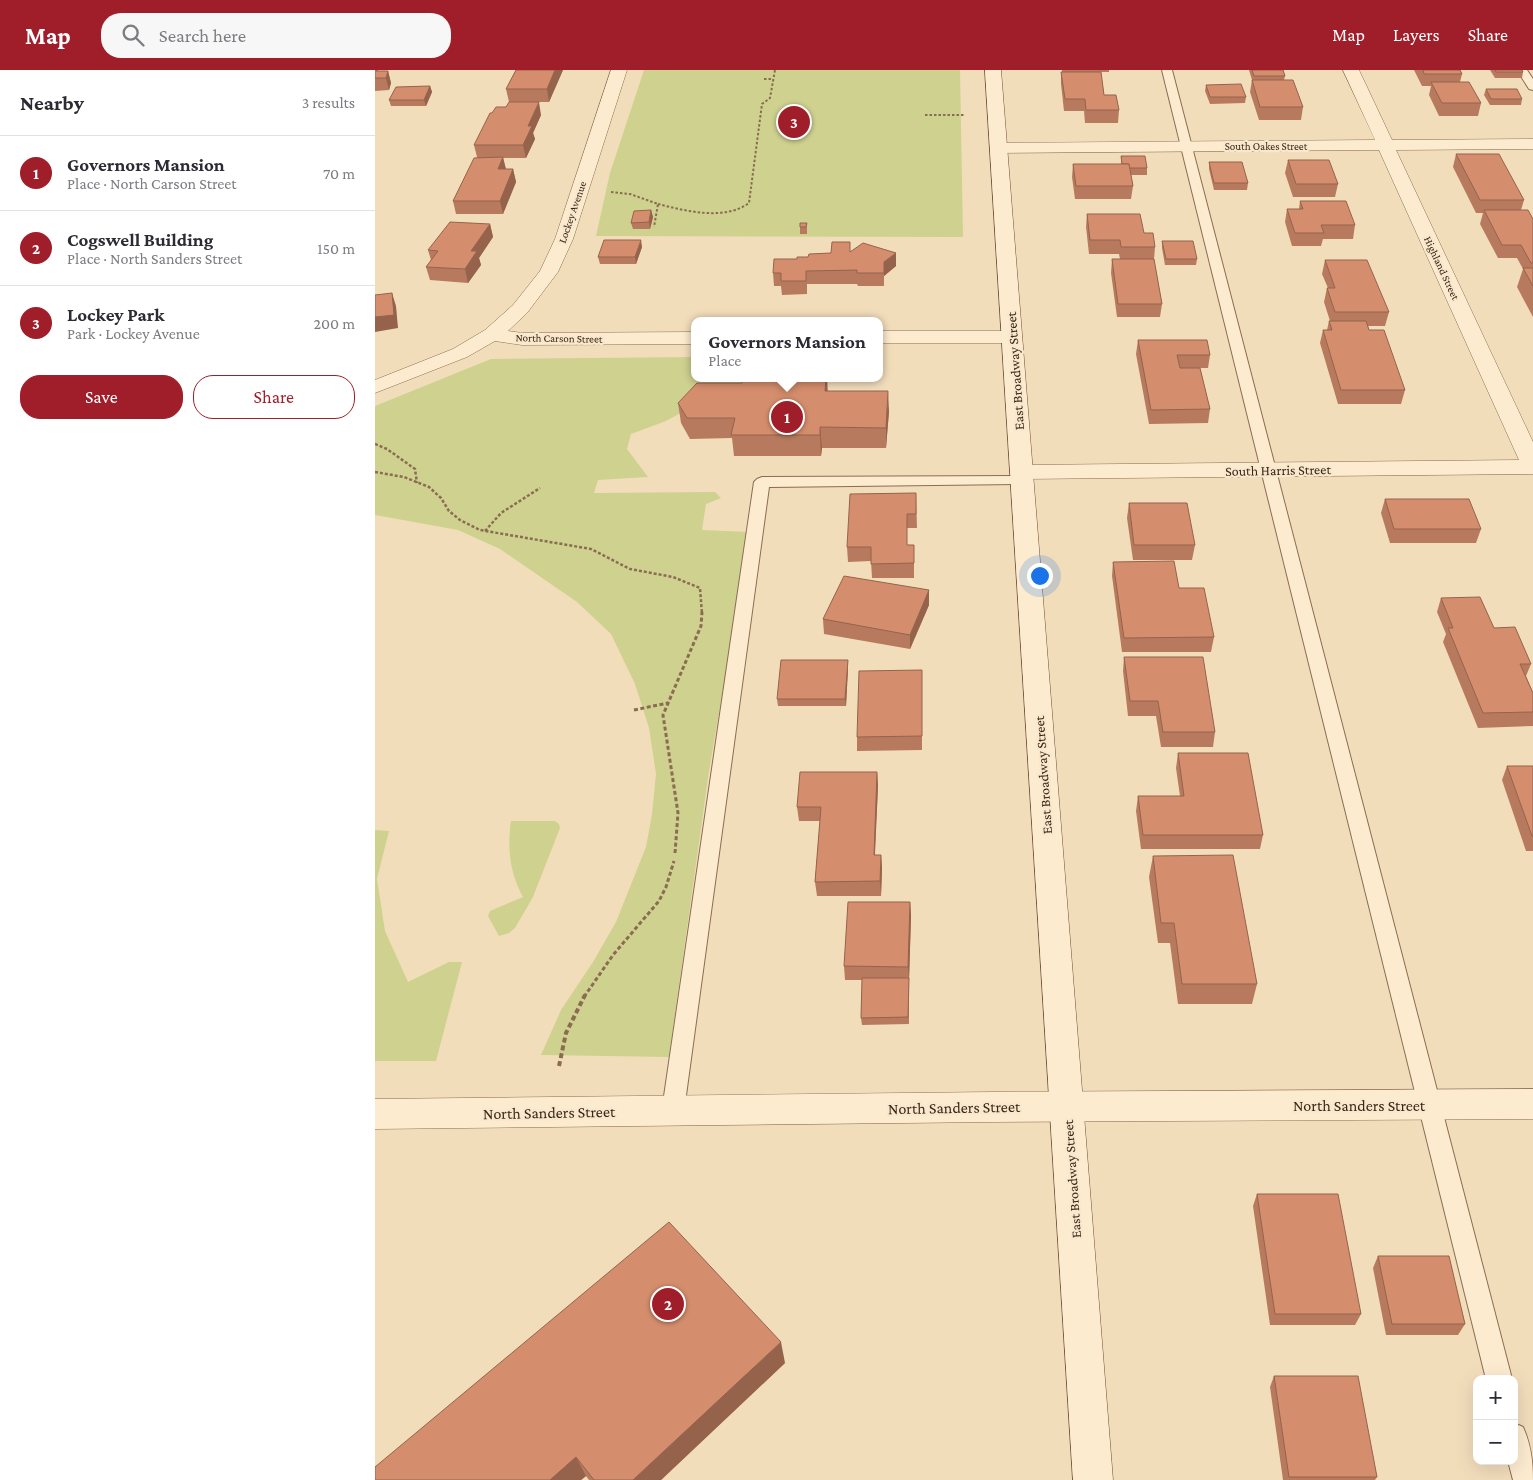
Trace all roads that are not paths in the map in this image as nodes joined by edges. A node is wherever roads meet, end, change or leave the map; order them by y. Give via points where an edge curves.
1 (619, 70) edge
2 (993, 70) edge
3 (1167, 70) edge
4 (1351, 70) edge
5 (1522, 70) edge
6 (1533, 87) edge
7 (1533, 144) edge
8 (1386, 145) junction
9 (1187, 146) junction
10 (999, 148) junction
11 (492, 334) junction
12 (1013, 336) junction
13 (883, 337) edge
14 (691, 338) edge
15 (375, 387) edge
16 (1533, 467) edge
17 (1269, 470) junction
18 (1022, 477) junction
19 (1533, 1104) edge
20 (1427, 1105) junction
21 (1067, 1106) junction
22 (673, 1110) junction
23 (375, 1114) edge
24 (1498, 1375) edge
25 (1518, 1451) edge
26 (1093, 1480) edge
27 (1526, 1480) edge

1 - 11 street, Lockey Avenue via 564,239 549,272 519,309
2 - 10 street, East Broadway Street
3 - 9 lane
4 - 8 street, Highland Street
5 - 6 lane
7 - 8 street, South Oakes Street
8 - 9 street, South Oakes Street
8 - 16 street, Highland Street
9 - 10 street, South Oakes Street
9 - 17 lane
10 - 12 street, East Broadway Street
11 - 14 street, North Carson Street via 522,340
11 - 15 street via 460,353
12 - 13 street
12 - 18 street, East Broadway Street
16 - 17 street, South Harris Street
17 - 18 street, South Harris Street
17 - 20 lane
18 - 21 street, East Broadway Street
18 - 22 lane via 762,482
19 - 20 street, North Sanders Street
20 - 21 street, North Sanders Street
20 - 24 lane
21 - 22 street, North Sanders Street
21 - 26 street, East Broadway Street
22 - 23 street, North Sanders Street
25 - 27 lane

